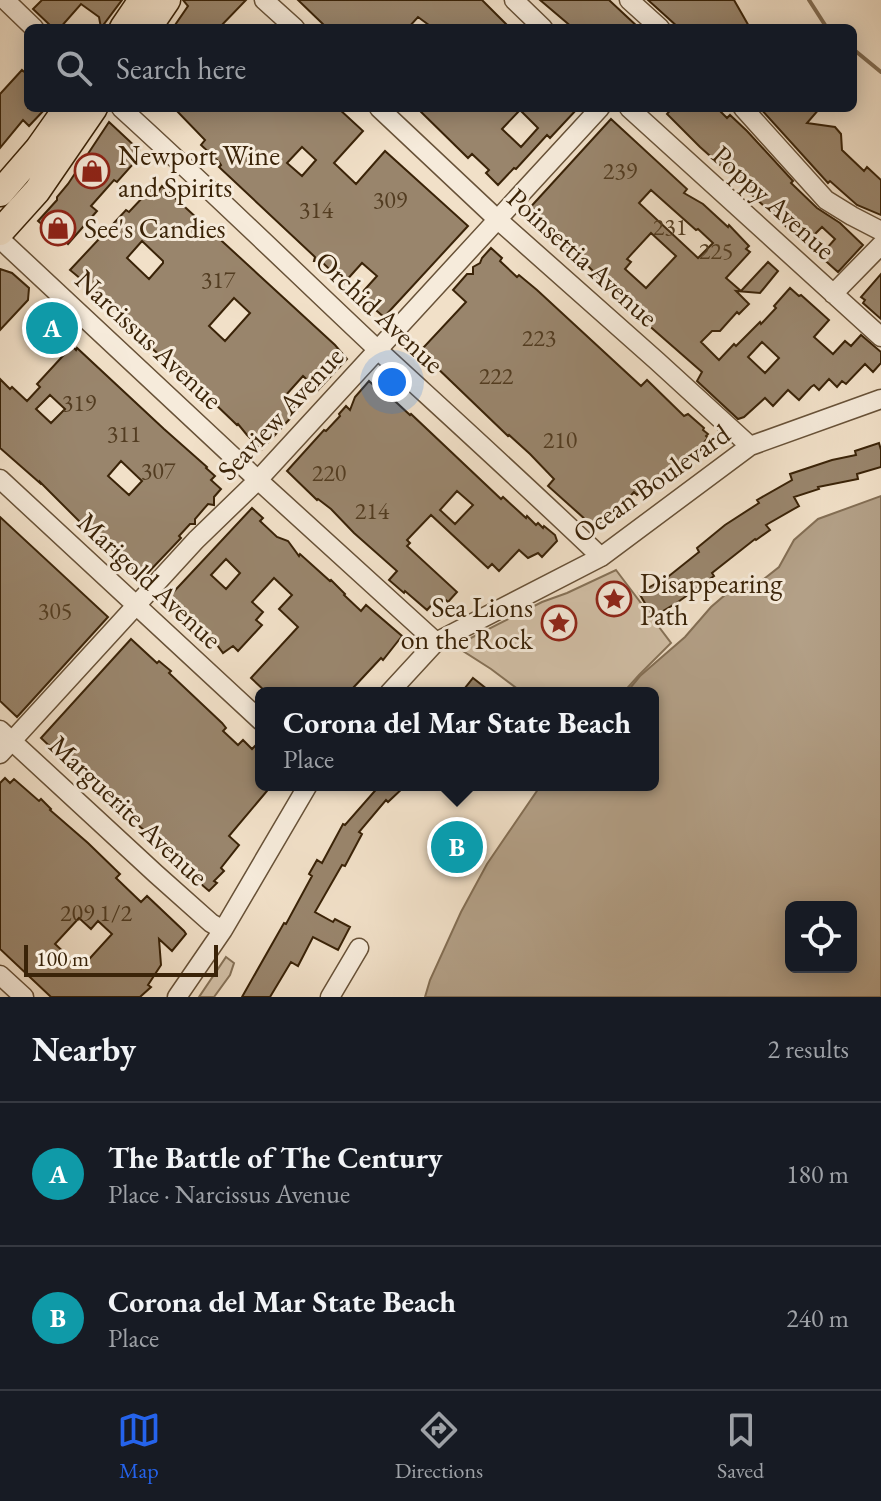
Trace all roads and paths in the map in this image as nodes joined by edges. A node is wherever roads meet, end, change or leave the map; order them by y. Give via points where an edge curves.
1 (5, 0) edge
2 (142, 0) edge
3 (167, 0) edge
4 (264, 0) edge
5 (514, 0) edge
6 (629, 0) edge
7 (30, 24) edge
8 (126, 24) edge
9 (151, 24) edge
10 (291, 24) edge
11 (539, 24) edge
12 (656, 24) edge
13 (64, 112) edge
14 (91, 112) edge
15 (125, 112) edge
16 (383, 112) edge
17 (596, 112) edge
18 (633, 112) edge
19 (747, 112) edge
20 (0, 193) edge
21 (497, 219) junction
22 (881, 231) edge
23 (0, 232) edge
24 (0, 239) edge
25 (881, 245) edge
26 (833, 294) junction
27 (881, 337) edge
28 (378, 349) junction
29 (881, 399) edge
30 (750, 446) junction
31 (0, 479) edge
32 (258, 480) junction
33 (601, 557) junction
34 (137, 606) junction
35 (436, 642) junction
36 (395, 687) edge
37 (255, 715) edge
38 (4, 741) edge
39 (304, 791) edge
40 (223, 930) junction
41 (359, 948) dead end
42 (0, 975) edge
43 (24, 997) edge
44 (177, 997) edge
45 (330, 997) edge

1 - 7 street
2 - 8 highway
3 - 9 highway
4 - 10 street
5 - 11 street
6 - 12 street
13 - 20 highway
14 - 23 highway via 37,191
15 - 28 street, Orchid Avenue
16 - 21 street, Poinsettia Avenue
17 - 21 street, Seaview Avenue
18 - 26 street, Poppy Avenue
19 - 22 street via 826,200
21 - 28 street, Seaview Avenue
21 - 30 street, Poinsettia Avenue
24 - 32 street, Narcissus Avenue
25 - 26 street
26 - 27 street, Poppy Avenue
28 - 32 street, Seaview Avenue
28 - 33 street, Orchid Avenue
29 - 30 street, Ocean Boulevard
30 - 33 street, Ocean Boulevard
31 - 34 street, Marigold Avenue
32 - 34 street, Seaview Avenue
32 - 35 street, Narcissus Avenue
33 - 35 street, Ocean Boulevard
34 - 37 street, Marigold Avenue
34 - 38 street, Seaview Avenue
35 - 36 street, Ocean Boulevard
38 - 40 street, Marguerite Avenue
39 - 40 street
40 - 44 street
41 - 45 street
42 - 43 street

